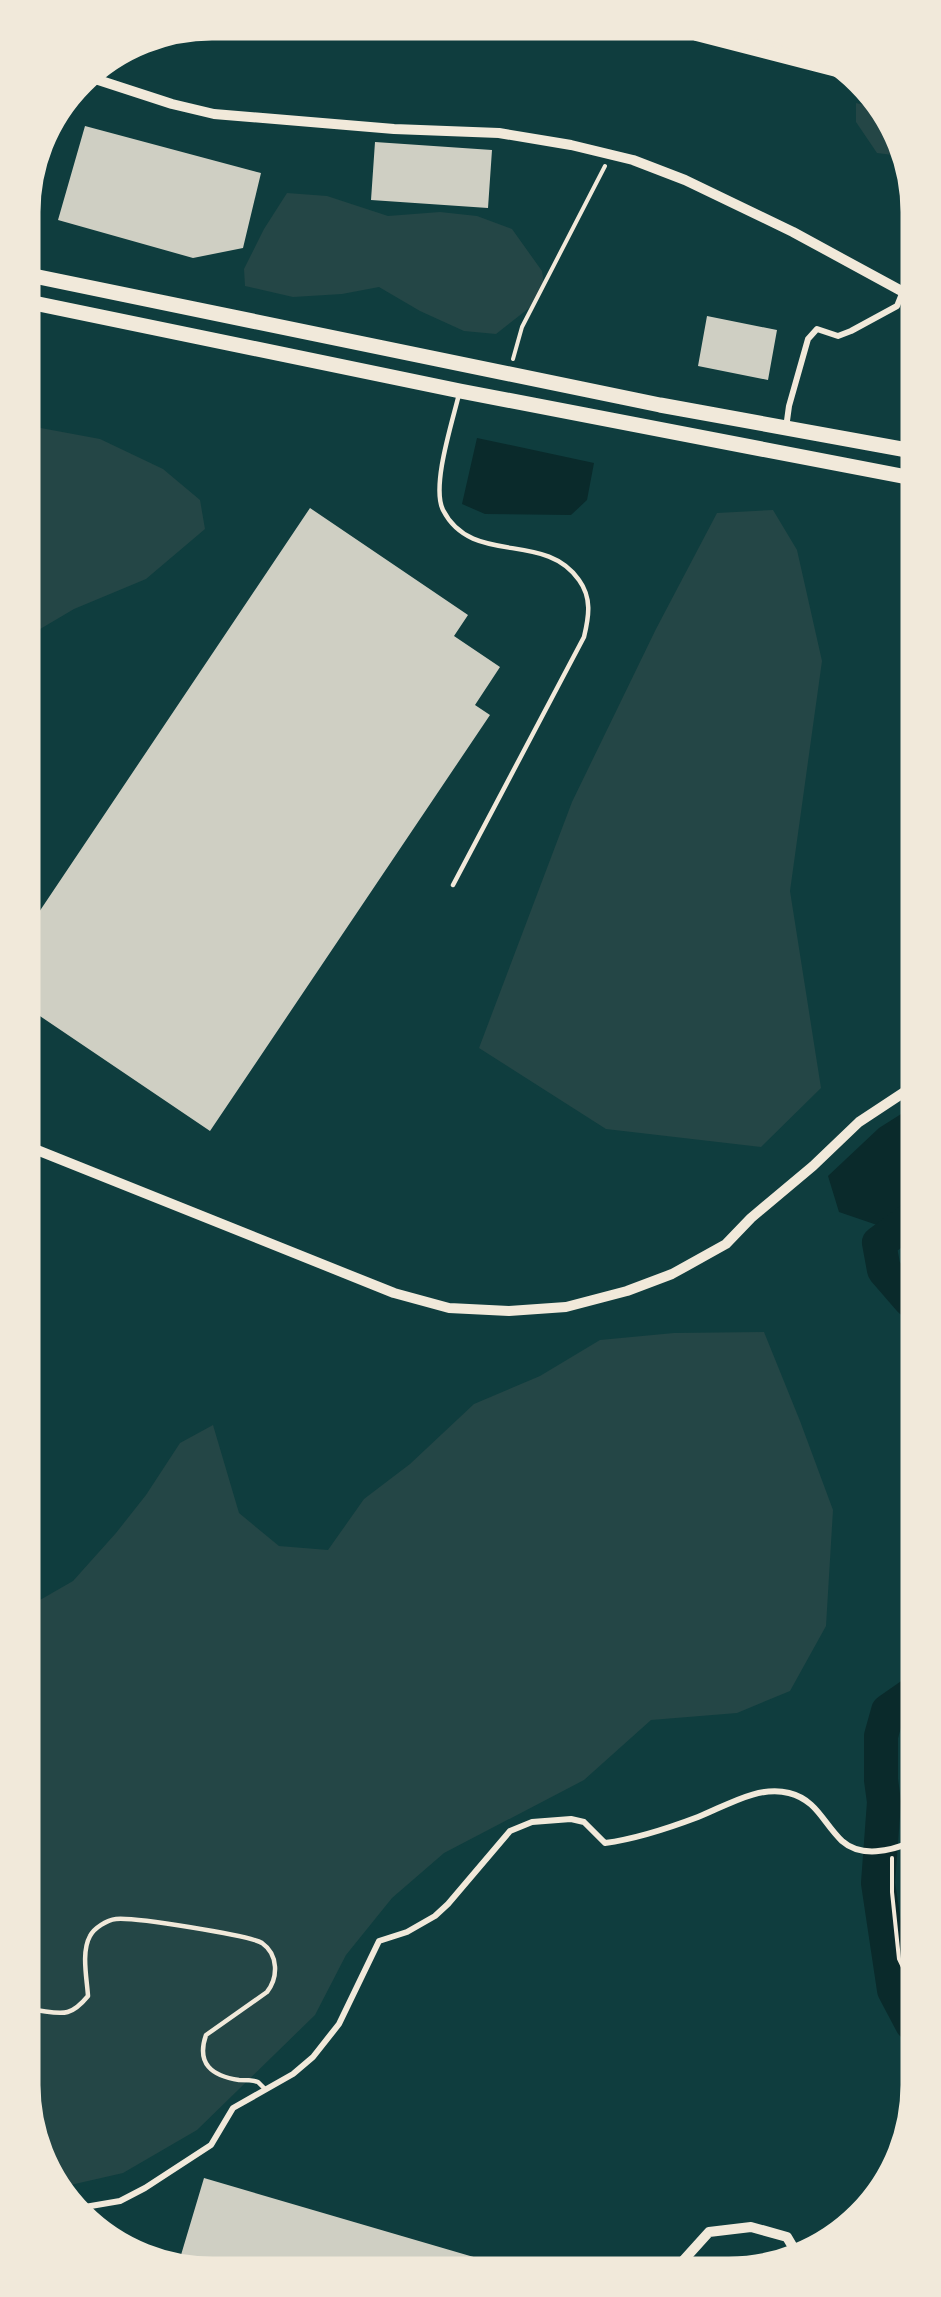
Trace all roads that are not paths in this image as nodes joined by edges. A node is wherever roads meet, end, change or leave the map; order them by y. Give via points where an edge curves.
1 (724, 39) edge
2 (817, 63) edge
3 (101, 80) edge
4 (39, 276) edge
5 (902, 291) edge
6 (902, 298) edge
7 (39, 305) edge
8 (460, 391) junction
9 (786, 428) junction
10 (902, 449) edge
11 (902, 476) edge
12 (453, 885) dead end
13 (902, 1094) edge
14 (39, 1151) edge
15 (902, 1846) edge
16 (39, 2011) edge
17 (265, 2089) junction
18 (89, 2206) edge
19 (792, 2246) edge
20 (686, 2258) edge

1 - 2 highway
3 - 5 street via 214,114 500,134 633,160 793,232
4 - 9 main road
6 - 9 street via 897,306 851,331 838,336 817,329 808,339
7 - 8 main road
8 - 11 main road
8 - 12 lane via 442,467 442,509 458,529 481,543 550,555 571,568 586,590 589,614 584,637
9 - 10 main road
13 - 14 street via 859,1122 726,1244 672,1274 627,1292 566,1307 509,1311 449,1308 394,1293
15 - 17 street via 893,1851 856,1849 843,1842 806,1799 768,1790 696,1818 605,1843 584,1822 532,1822 510,1831 435,1916 407,1932 379,1941 339,2024 313,2057 293,2074
16 - 17 lane via 64,2014 78,2008 88,1996 86,1954 90,1936 108,1921 117,1918 248,1938 262,1943 274,1959 273,1985 206,2036 203,2055 215,2073 259,2082
17 - 18 street via 233,2108 211,2145 120,2201
19 - 20 street via 787,2237 750,2227 709,2232

